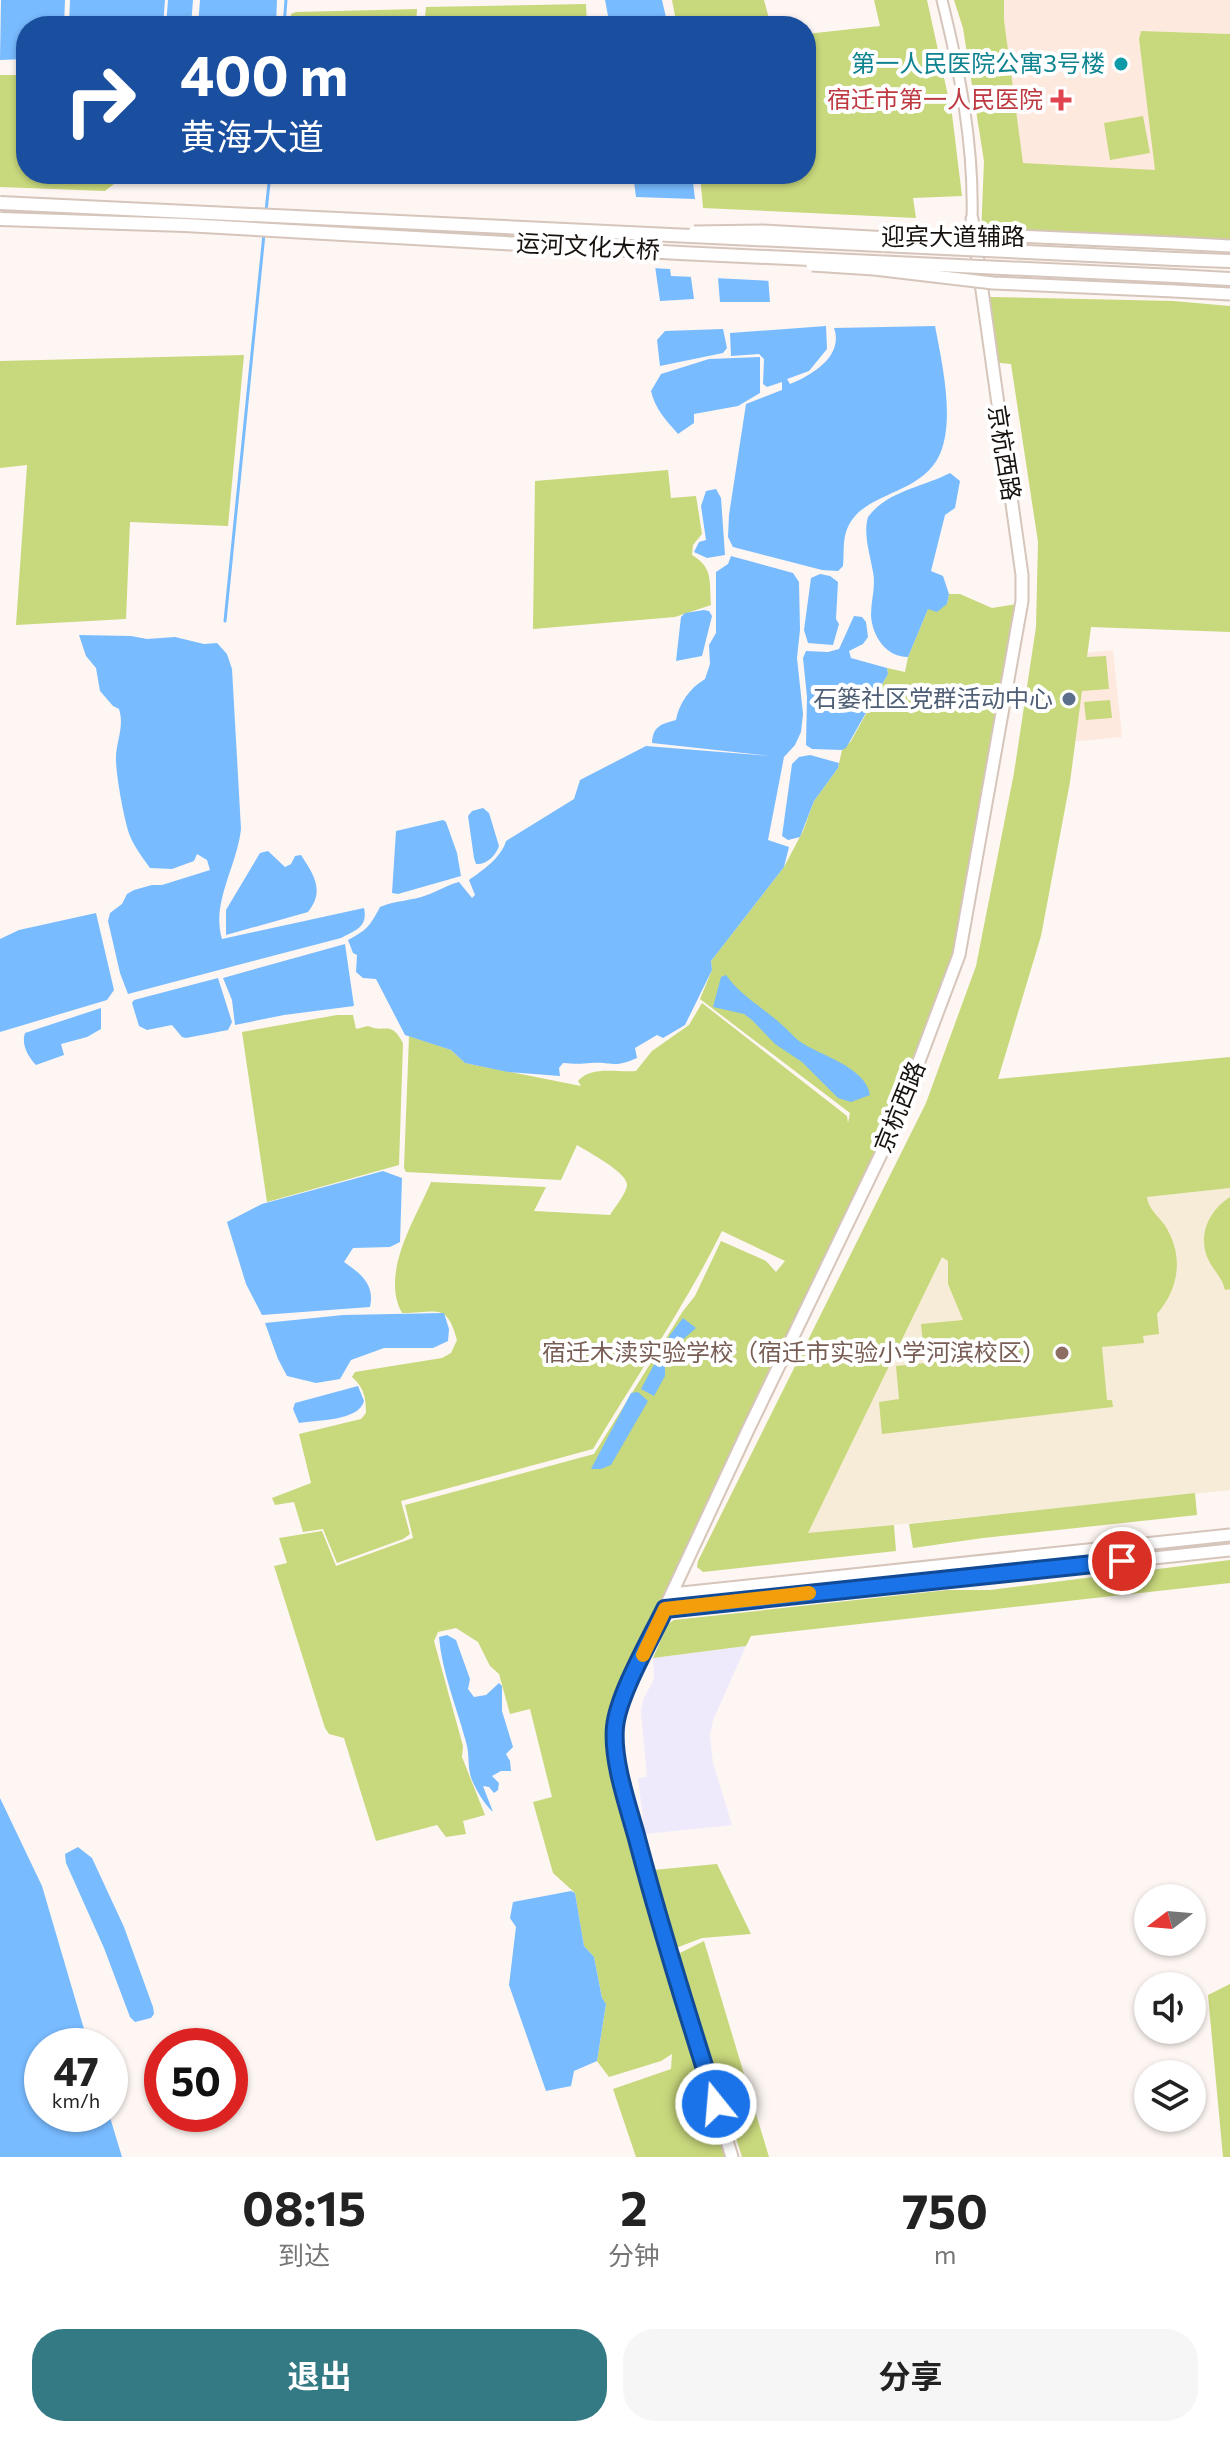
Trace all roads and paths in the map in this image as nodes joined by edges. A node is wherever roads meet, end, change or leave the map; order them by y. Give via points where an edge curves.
1 (942, 0) edge
2 (0, 203) edge
3 (0, 219) edge
4 (972, 219) joint
5 (677, 234) junction
6 (1230, 246) edge
7 (680, 253) junction
8 (1230, 261) edge
9 (1230, 279) edge
10 (1230, 294) edge
11 (1230, 1535) edge
12 (1230, 1550) edge
13 (672, 1594) junction
14 (665, 1609) junction
15 (732, 2157) edge

1 - 4 street, 京杭西路 via 968,127
2 - 5 highway, 运河文化大桥, bridge
3 - 7 highway, 运河文化大桥, bridge
4 - 13 main road, 京杭西路 via 1022,601 959,955 895,1125
5 - 6 main road, 迎宾大道辅路, bridge via 991,235
5 - 8 highway, 运河文化大桥, bridge
7 - 9 highway, 运河文化大桥, bridge
7 - 10 main road, 迎宾大道辅路, bridge via 993,283
11 - 13 main road
12 - 14 main road
13 - 14 main road, 京杭西路
14 - 15 main road, 京杭西路 via 622,1700 614,1740 658,1921

